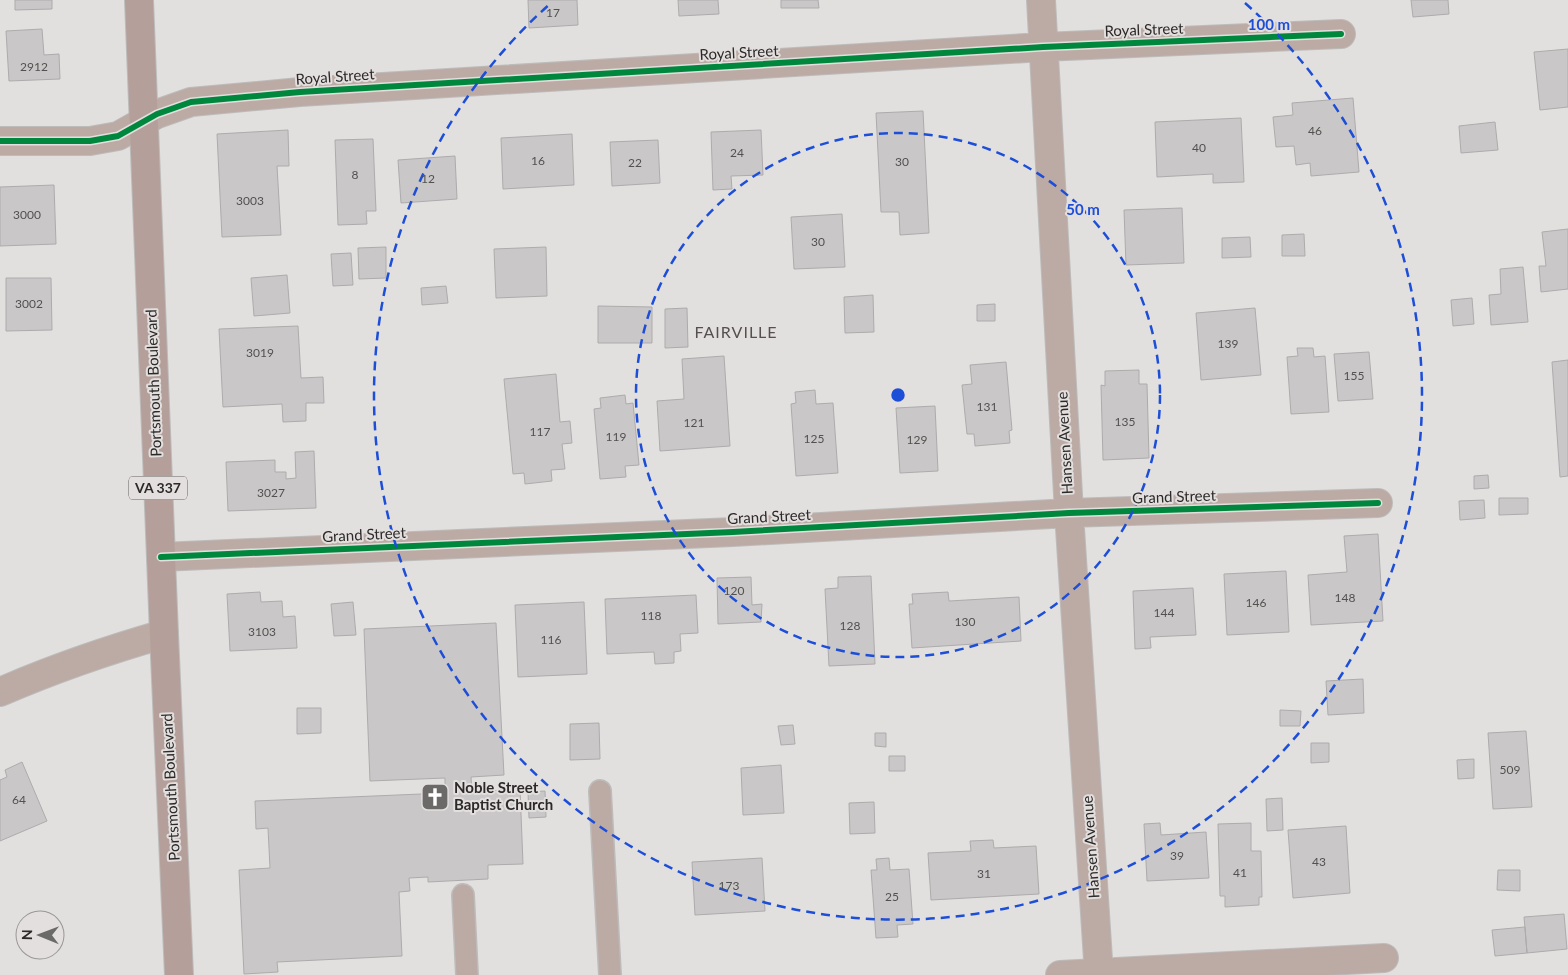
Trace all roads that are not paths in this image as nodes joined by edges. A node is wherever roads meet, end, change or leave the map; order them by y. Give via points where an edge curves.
1 (138, 0) edge
2 (1041, 0) edge
3 (1341, 34) dead end
4 (1043, 47) junction
5 (144, 121) junction
6 (0, 140) edge
7 (1378, 503) dead end
8 (1069, 513) junction
9 (161, 557) junction
10 (164, 634) junction
11 (0, 692) edge
12 (600, 791) dead end
13 (462, 895) dead end
14 (1384, 958) dead end
15 (1099, 974) edge
16 (179, 975) edge
17 (467, 975) edge
18 (610, 975) edge
19 (1060, 975) edge

1 - 5 main road, Portsmouth Boulevard / VA 337
2 - 4 street, Hansen Avenue
3 - 4 street, Royal Street
4 - 5 street, Royal Street via 300,92 191,102
4 - 8 street, Hansen Avenue
5 - 6 street, Royal Street via 118,136 90,141
5 - 9 main road, Portsmouth Boulevard / VA 337
7 - 8 street, Grand Street
8 - 9 street, Grand Street
8 - 15 street, Hansen Avenue
9 - 10 main road, Portsmouth Boulevard / VA 337
10 - 11 street via 40,674
10 - 16 main road, Portsmouth Boulevard / VA 337
12 - 18 lane
13 - 17 lane
14 - 15 street
15 - 19 street

